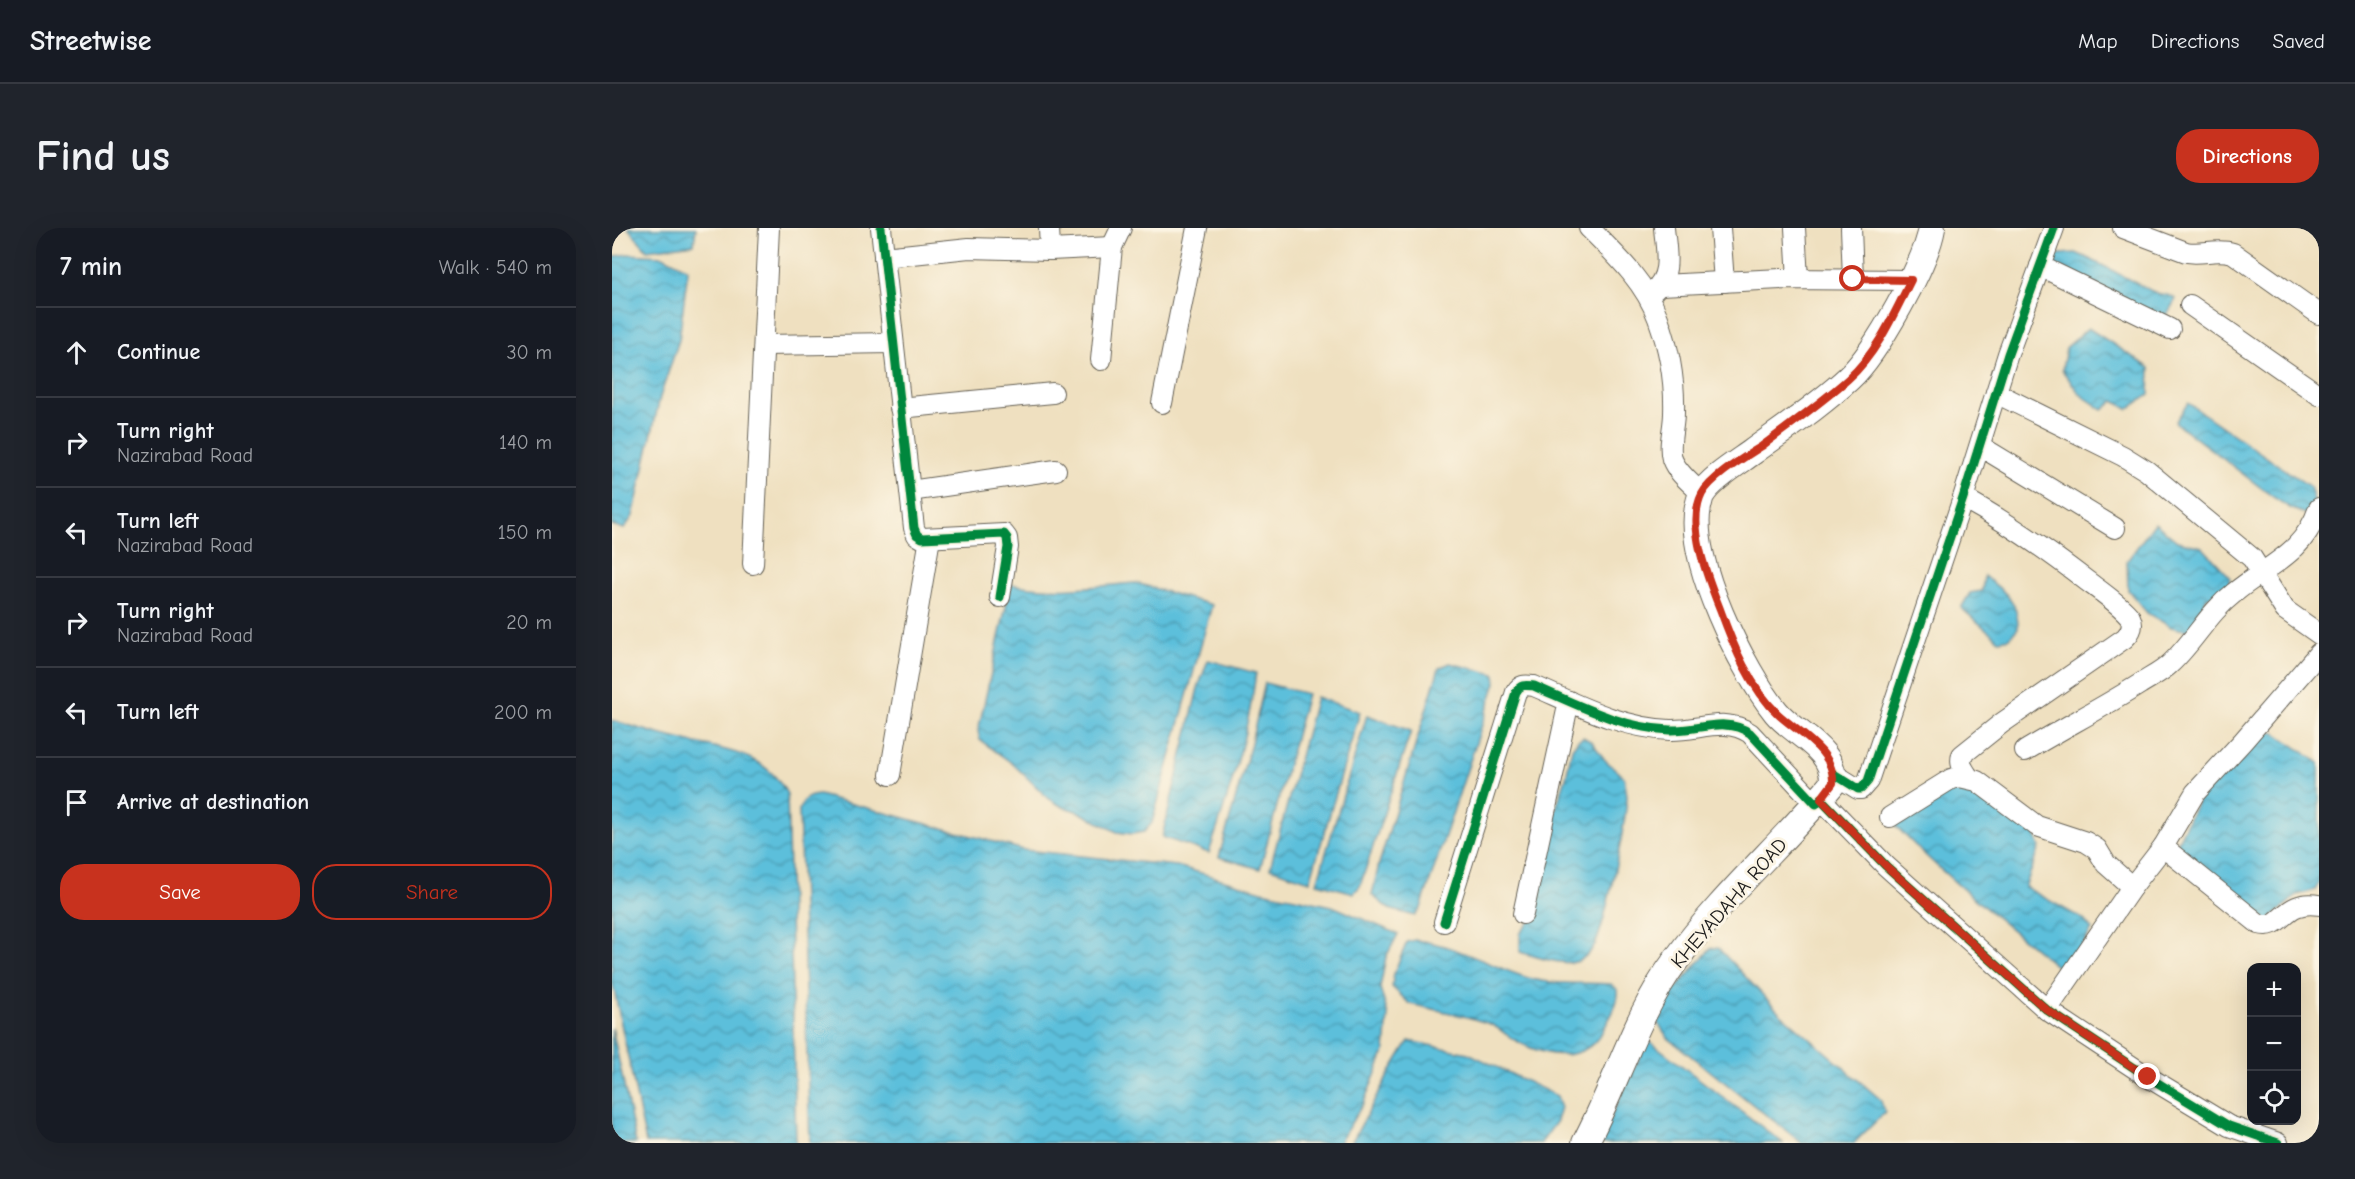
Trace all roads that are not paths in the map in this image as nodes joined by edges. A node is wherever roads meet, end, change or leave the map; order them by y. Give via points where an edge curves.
1 (769, 228) edge
2 (880, 228) edge
3 (1049, 228) edge
4 (1121, 228) edge
5 (1197, 228) edge
6 (1589, 228) edge
7 (1664, 228) edge
8 (1720, 228) edge
9 (1794, 228) edge
10 (1851, 228) edge
11 (1932, 228) edge
12 (2054, 228) edge
13 (2123, 228) edge
14 (1112, 247) junction
15 (1050, 250) junction
16 (884, 257) junction
17 (2040, 266) junction
18 (1798, 279) junction
19 (1853, 279) junction
20 (1911, 280) junction
21 (1724, 282) junction
22 (1654, 290) junction
23 (2190, 305) dead end
24 (2319, 314) edge
25 (2170, 329) dead end
26 (893, 343) junction
27 (764, 345) junction
28 (1101, 360) dead end
29 (1053, 393) dead end
30 (1996, 393) junction
31 (2319, 395) edge
32 (1162, 403) dead end
33 (900, 408) junction
34 (1980, 446) junction
35 (1056, 470) dead end
36 (1688, 479) junction
37 (910, 492) junction
38 (1963, 498) junction
39 (2319, 508) edge
40 (2115, 528) dead end
41 (930, 538) junction
42 (753, 564) dead end
43 (2262, 571) junction
44 (1000, 597) dead end
45 (2319, 634) edge
46 (2319, 653) edge
47 (1569, 701) junction
48 (2025, 751) dead end
49 (890, 775) dead end
50 (1970, 779) junction
51 (1826, 790) junction
52 (1890, 817) dead end
53 (2163, 847) junction
54 (2132, 887) junction
55 (2319, 904) edge
56 (1523, 914) dead end
57 (1444, 922) dead end
58 (2047, 1010) junction
59 (2241, 1137) edge
60 (1585, 1143) edge
61 (2278, 1143) edge

1 - 27 street
2 - 16 street
3 - 15 street
4 - 14 street
5 - 32 street
6 - 22 street
7 - 22 street via 1667,264
8 - 21 street
9 - 18 street
10 - 19 street
11 - 20 main road
12 - 17 street
13 - 24 street via 2186,252 2221,250 2233,254
14 - 15 street
14 - 28 street
15 - 16 street via 961,249
16 - 26 street
17 - 25 street
17 - 30 street
18 - 19 street
18 - 21 street
19 - 20 street
20 - 36 main road via 1869,355 1850,377 1730,469
21 - 22 street
22 - 36 street via 1674,391 1672,459
23 - 31 street
26 - 27 street
26 - 33 street
27 - 42 street
29 - 33 street
30 - 34 street
30 - 43 street via 2147,471 2241,548
33 - 37 street
34 - 38 street
34 - 40 street
35 - 37 street
36 - 51 main road via 1698,509 1701,555 1735,645 1761,693 1833,767
37 - 41 street via 917,535
38 - 50 street via 2022,532 2104,593 2130,618 2132,626 2125,638 1962,754 1960,761
38 - 51 street via 1868,782 1861,789
39 - 43 street via 2307,534 2291,554
41 - 44 street via 1004,534 1008,547
41 - 49 street
43 - 45 street via 2285,610
43 - 48 street via 2211,614 2170,665
46 - 53 street via 2194,794
47 - 51 street via 1614,720 1644,727 1669,730 1727,723 1740,726
47 - 56 street
47 - 57 street via 1525,685 1516,692
50 - 52 street via 1951,779
50 - 54 street via 2037,826 2097,849 2106,864
51 - 58 street via 1886,866
51 - 60 main road, KHEYADAHA ROAD via 1676,960 1649,1002
53 - 54 street
53 - 55 street via 2259,924 2274,924 2293,906
54 - 58 street
58 - 59 street
59 - 61 street

